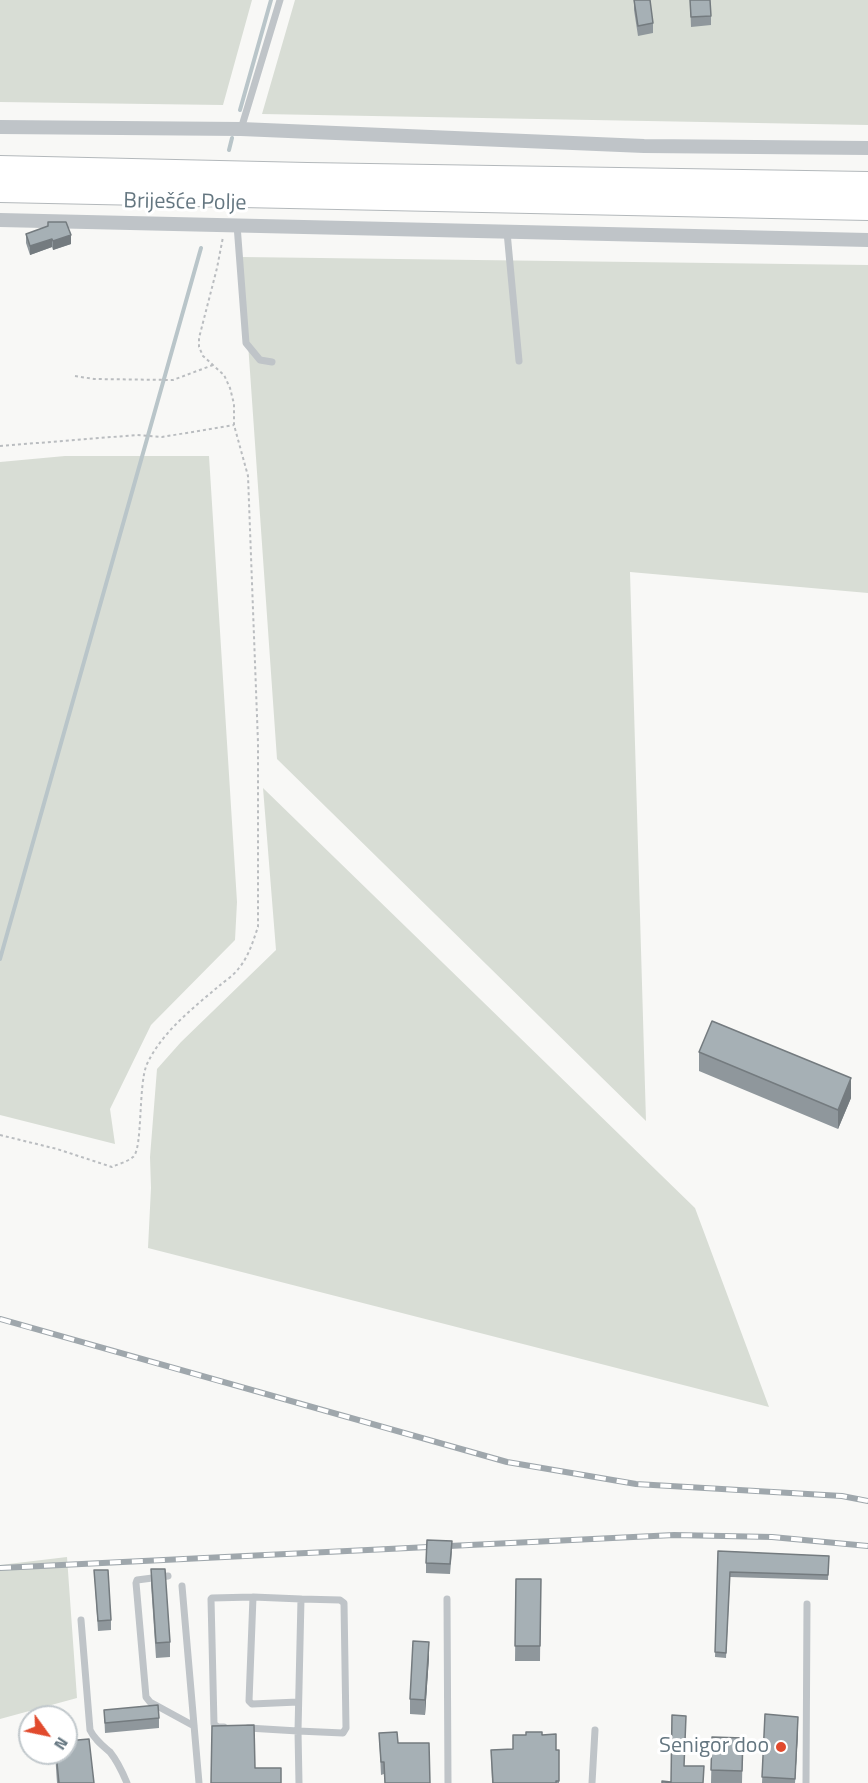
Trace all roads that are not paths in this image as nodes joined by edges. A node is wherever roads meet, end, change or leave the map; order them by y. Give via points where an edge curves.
1 (280, 0) edge
2 (0, 127) edge
3 (241, 129) junction
4 (868, 148) edge
5 (0, 168) edge
6 (868, 184) edge
7 (0, 190) edge
8 (868, 208) edge
9 (0, 220) edge
10 (231, 225) junction
11 (507, 232) junction
12 (868, 240) edge
13 (519, 361) dead end
14 (272, 362) dead end
15 (168, 1576) edge
16 (182, 1586) dead end
17 (253, 1598) junction
18 (301, 1599) junction
19 (447, 1599) dead end
20 (807, 1604) dead end
21 (81, 1620) dead end
22 (298, 1702) junction
23 (194, 1726) junction
24 (230, 1727) edge
25 (241, 1728) edge
26 (595, 1730) dead end
27 (298, 1731) junction
28 (127, 1783) edge
29 (199, 1783) edge
30 (299, 1783) edge
31 (448, 1783) edge
32 (592, 1783) edge
33 (806, 1783) edge

1 - 3 lane
2 - 3 street
3 - 4 street via 644,146
5 - 6 highway
7 - 8 highway
9 - 10 street, Briješće Polje
10 - 11 street, Briješće Polje
10 - 14 lane via 246,343 260,360
11 - 12 street, Briješće Polje
11 - 13 lane
15 - 23 lane via 136,1582 146,1696
16 - 23 lane
17 - 18 lane
17 - 22 lane via 249,1701
17 - 24 lane via 211,1599 214,1724
18 - 22 lane
18 - 27 lane via 344,1602 346,1728 343,1733
19 - 31 lane
20 - 33 lane
21 - 28 lane via 90,1730 120,1766
22 - 27 lane
23 - 29 lane
25 - 27 lane
26 - 32 lane
27 - 30 lane

